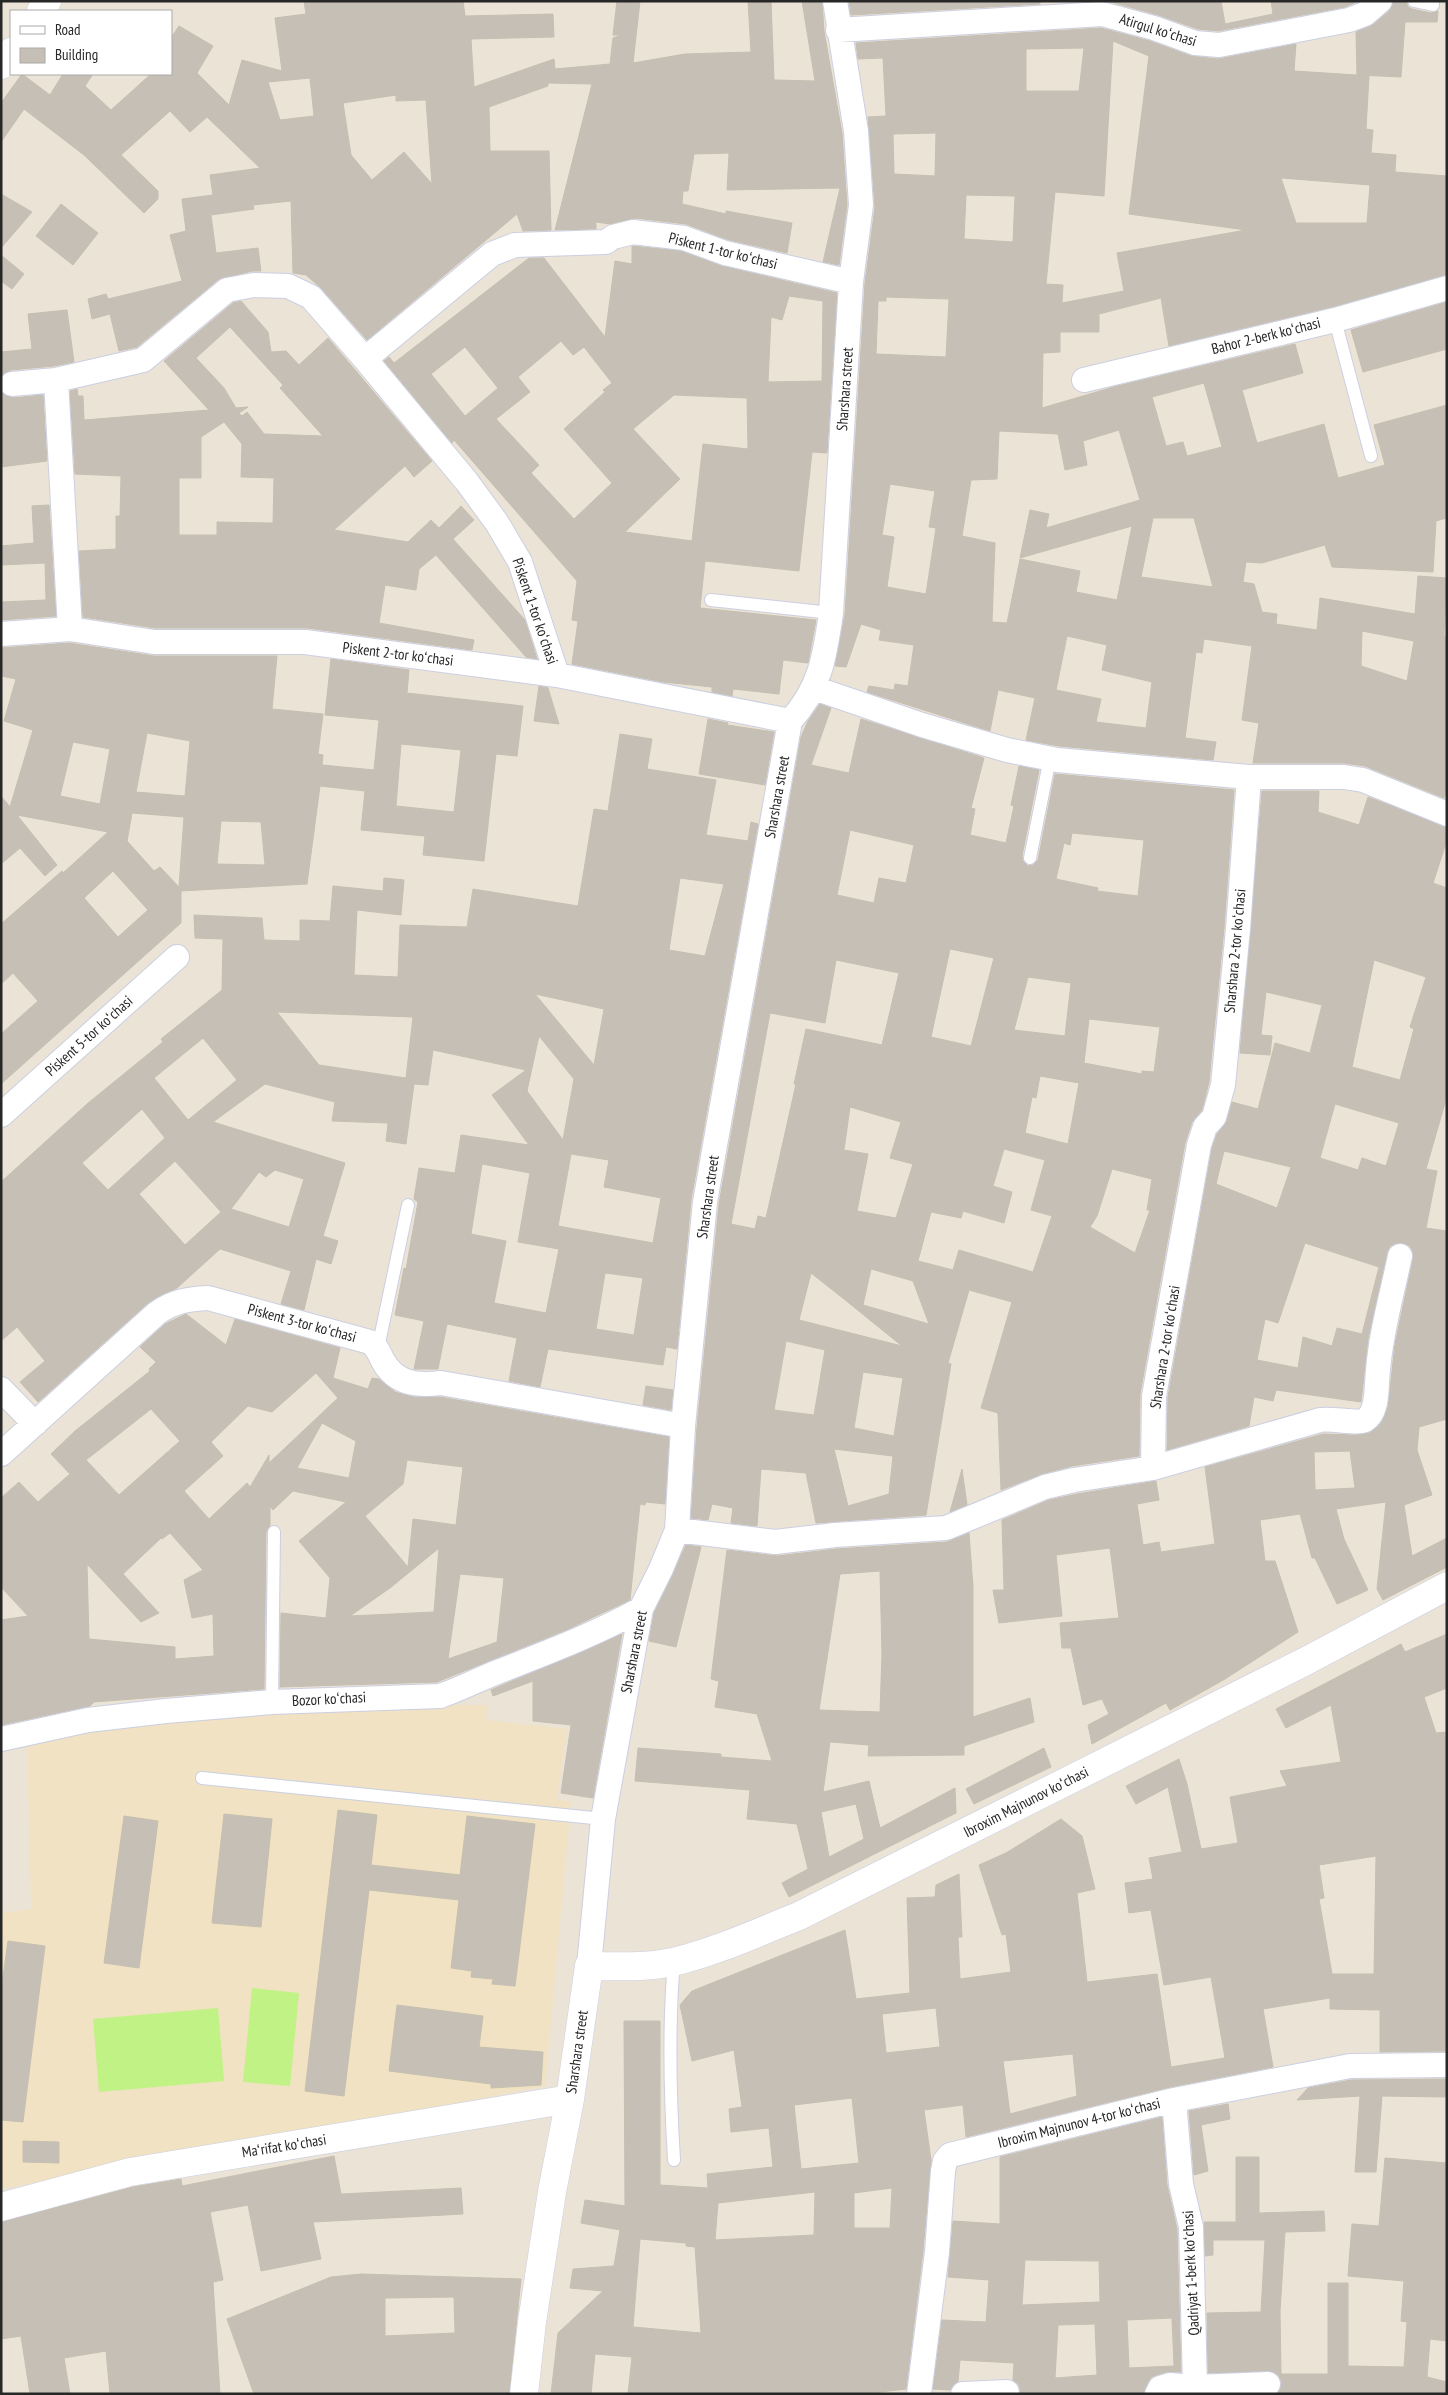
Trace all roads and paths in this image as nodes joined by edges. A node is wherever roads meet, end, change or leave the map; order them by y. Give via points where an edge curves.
1 (835, 1) edge
2 (1380, 1) edge
3 (1414, 1) edge
4 (1433, 5) dead end
5 (838, 30) junction
6 (10, 53) edge
7 (1, 64) edge
8 (851, 282) junction
9 (1447, 288) edge
10 (1335, 320) junction
11 (365, 359) junction
12 (56, 380) junction
13 (1084, 380) dead end
14 (12, 384) dead end
15 (1371, 456) dead end
16 (711, 600) dead end
17 (831, 613) junction
18 (70, 629) junction
19 (1, 634) edge
20 (557, 675) junction
21 (814, 688) junction
22 (790, 721) junction
23 (1050, 758) junction
24 (1249, 777) junction
25 (1447, 814) edge
26 (1030, 858) dead end
27 (177, 957) dead end
28 (1, 1116) edge
29 (408, 1205) dead end
30 (1400, 1256) dead end
31 (378, 1348) junction
32 (1, 1389) edge
33 (35, 1424) junction
34 (684, 1426) junction
35 (1, 1454) edge
36 (1152, 1468) junction
37 (677, 1530) junction
38 (274, 1532) dead end
39 (1447, 1586) edge
40 (641, 1609) junction
41 (272, 1702) junction
42 (1, 1739) edge
43 (202, 1778) dead end
44 (603, 1819) junction
45 (674, 1962) junction
46 (589, 1966) junction
47 (1447, 2065) edge
48 (570, 2099) junction
49 (1174, 2100) junction
50 (674, 2160) dead end
51 (1, 2207) edge
52 (1268, 2384) dead end
53 (1195, 2387) junction
54 (1007, 2392) dead end
55 (524, 2394) edge
56 (919, 2394) edge
57 (962, 2394) edge
58 (1157, 2394) edge

1 - 5 street, Sharshara street
2 - 5 street, Atirgul koʻchasi via 1365,14 1349,20 1219,45 1195,43 1102,14
3 - 4 lane
5 - 8 street, Sharshara street via 860,166 861,205
6 - 7 street
8 - 11 street, Piskent 1-tor koʻchasi via 725,254 684,238 633,232 606,242 516,245 492,254
8 - 17 street, Sharshara street
9 - 10 street, Bahor 2-berk koʻchasi
10 - 13 street, Bahor 2-berk koʻchasi
10 - 15 lane
11 - 12 street, Piskent 1-tor koʻchasi via 310,297 288,286 254,285 227,290 143,360
11 - 20 street, Piskent 1-tor koʻchasi via 497,523 520,562
12 - 14 street, Piskent 1-tor koʻchasi
12 - 18 street
16 - 17 lane
17 - 21 street, Sharshara street
18 - 19 street, Piskent 2-tor koʻchasi
18 - 20 street, Piskent 2-tor koʻchasi via 154,642 305,642
20 - 22 street, Piskent 2-tor koʻchasi
21 - 22 street, Sharshara street
21 - 23 street via 922,725 1007,750
22 - 34 street, Sharshara street via 705,1202
23 - 24 street
23 - 26 lane
24 - 25 street via 1363,780
24 - 36 street, Sharshara 2-tor koʻchasi via 1223,1085 1214,1117 1205,1126 1199,1145 1154,1396
27 - 28 street, Piskent 5-tor koʻchasi
29 - 31 lane
30 - 36 street via 1379,1359 1374,1408 1367,1419 1362,1422 1320,1420
31 - 33 street, Piskent 3-tor koʻchasi via 357,1337 217,1300 186,1300 170,1304 158,1313
31 - 34 street via 392,1373 412,1384 441,1383
32 - 33 street
33 - 35 street, Piskent 3-tor koʻchasi
34 - 37 street, Sharshara street
36 - 37 street via 1044,1487 946,1528 775,1542
37 - 40 street, Sharshara street
38 - 41 lane
39 - 45 street, Ibroxim Majnunov koʻchasi via 1306,1661 799,1916
40 - 41 street, Bozor koʻchasi via 605,1629 440,1696
40 - 44 street, Sharshara street
41 - 42 street, Bozor koʻchasi via 88,1720
43 - 44 lane
44 - 46 street, Sharshara street
45 - 46 street, Ibroxim Majnunov koʻchasi
45 - 50 lane via 669,2014
46 - 48 street, Sharshara street
47 - 49 street, Ibroxim Majnunov 4-tor koʻchasi via 1350,2066
48 - 51 street, Maʻrifat koʻchasi via 130,2172
48 - 55 street, Sharshara street via 546,2229
49 - 53 street, Qadriyat 1-berk koʻchasi via 1182,2184 1191,2227
49 - 56 street, Ibroxim Majnunov 4-tor koʻchasi via 954,2153 945,2161
52 - 53 street
53 - 58 street via 1163,2386
54 - 57 street

